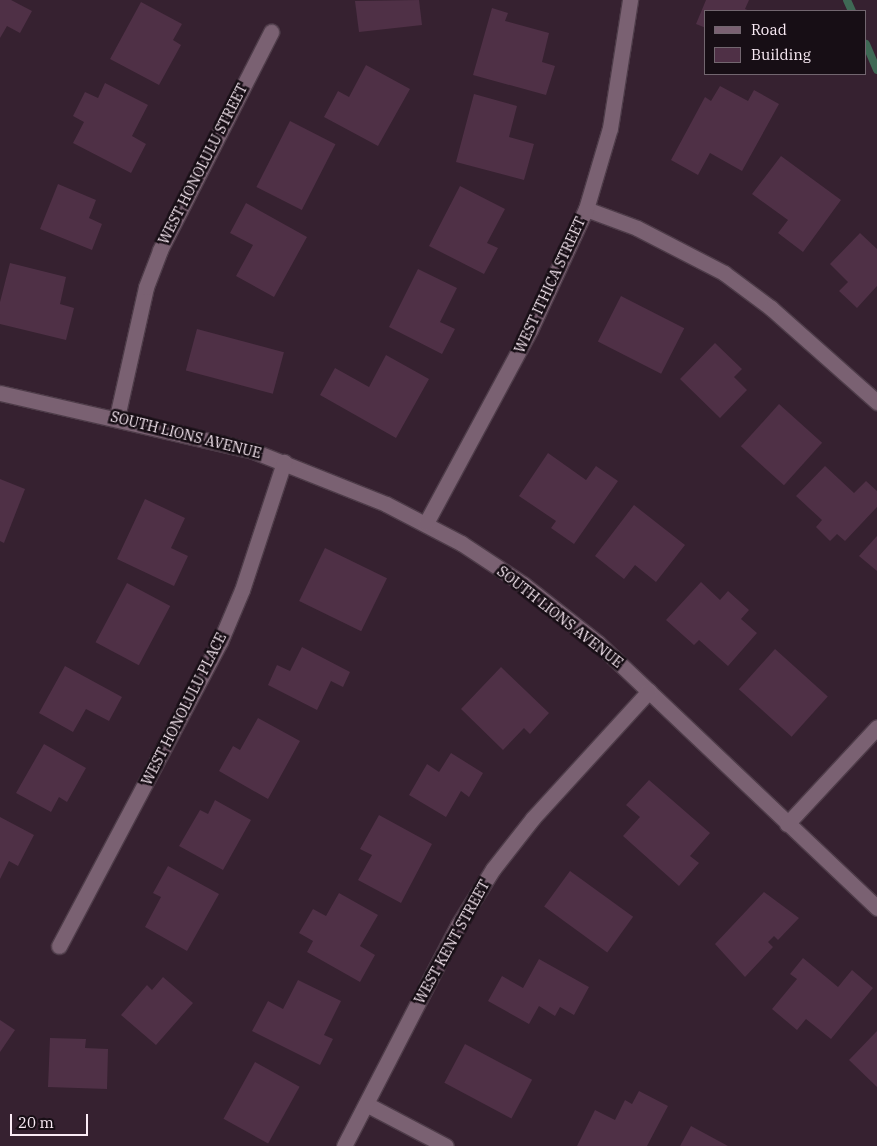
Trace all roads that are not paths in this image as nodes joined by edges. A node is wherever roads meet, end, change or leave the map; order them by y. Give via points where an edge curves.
1 (630, 0) edge
2 (271, 32) dead end
3 (586, 209) junction
4 (0, 393) edge
5 (877, 402) edge
6 (117, 417) junction
7 (284, 462) junction
8 (426, 523) junction
9 (649, 691) junction
10 (877, 727) edge
11 (787, 824) junction
12 (877, 908) edge
13 (59, 946) dead end
14 (366, 1104) junction
15 (344, 1146) edge
16 (446, 1146) edge

1 - 3 street, WEST ITHICA STREET via 610,128
2 - 6 street, WEST HONOLULU STREET via 160,250 146,287
3 - 5 street via 637,228 724,273 778,313
3 - 8 street, WEST ITHICA STREET via 530,330
4 - 6 street, SOUTH LIONS AVENUE
6 - 7 street, SOUTH LIONS AVENUE via 222,442
7 - 8 street, SOUTH LIONS AVENUE
7 - 13 street, WEST HONOLULU PLACE via 242,590 220,642
8 - 9 street, SOUTH LIONS AVENUE via 523,584 598,643
9 - 11 street, SOUTH LIONS AVENUE
9 - 14 street, WEST KENT STREET via 533,818 493,869 458,925
10 - 11 street
11 - 12 street, SOUTH LIONS AVENUE
14 - 15 street, WEST KENT STREET
14 - 16 street

